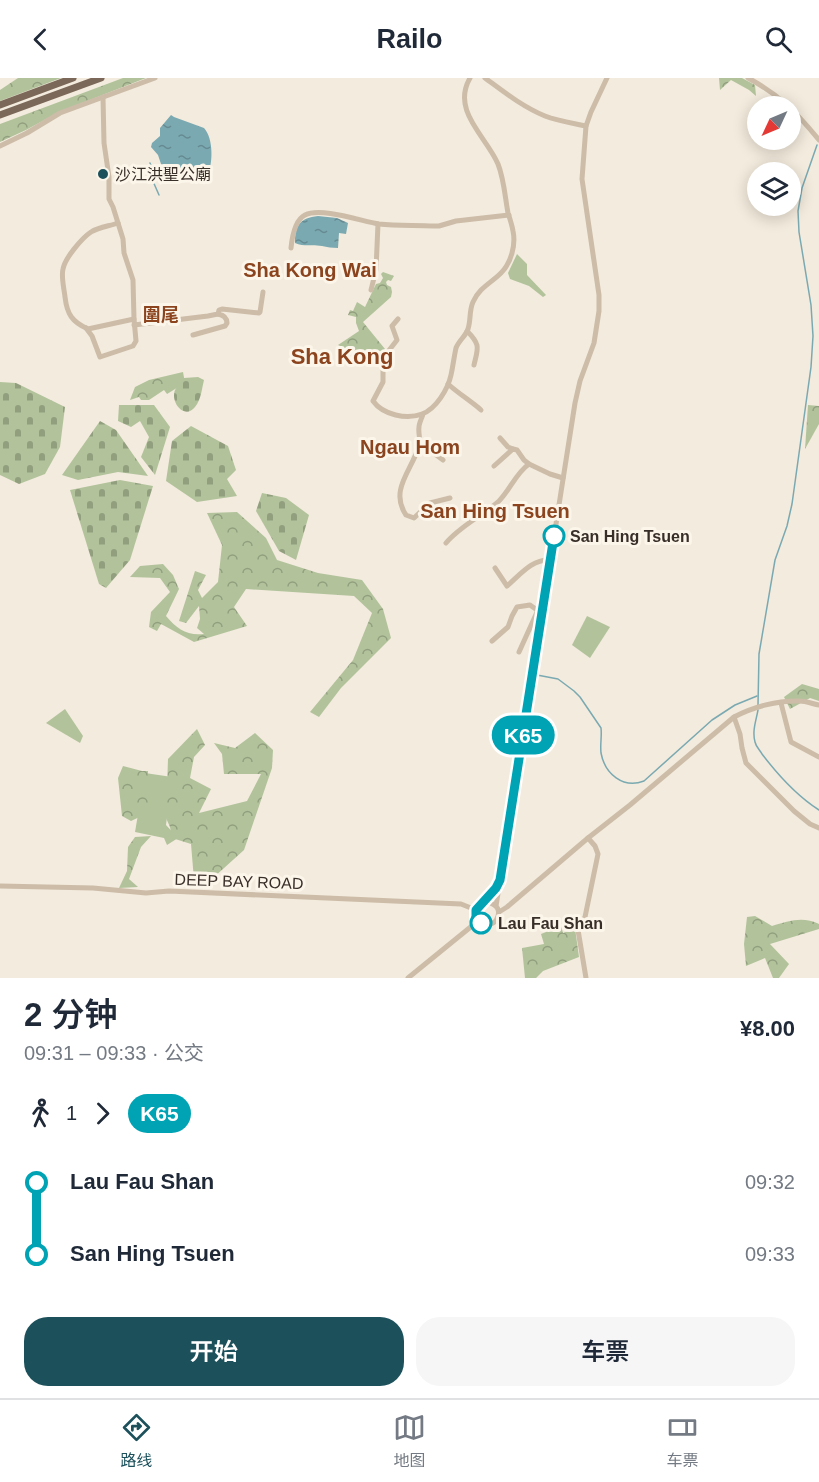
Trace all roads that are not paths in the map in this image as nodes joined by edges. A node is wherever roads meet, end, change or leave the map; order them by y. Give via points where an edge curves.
1 (73, 78) edge
2 (101, 78) edge
3 (155, 78) edge
4 (470, 78) edge
5 (485, 78) edge
6 (607, 78) edge
7 (748, 78) edge
8 (103, 97) junction
9 (0, 105) edge
10 (0, 115) edge
11 (586, 126) junction
12 (819, 140) edge
13 (0, 146) edge
14 (509, 215) junction
15 (118, 223) junction
16 (378, 224) junction
17 (291, 248) dead end
18 (370, 290) dead end
19 (263, 292) dead end
20 (218, 314) junction
21 (398, 319) dead end
22 (134, 322) junction
23 (86, 328) junction
24 (467, 332) junction
25 (193, 335) dead end
26 (474, 365) dead end
27 (448, 384) junction
28 (481, 410) dead end
29 (423, 414) junction
30 (500, 438) dead end
31 (420, 443) junction
32 (513, 450) junction
33 (443, 460) dead end
34 (529, 464) junction
35 (494, 466) dead end
36 (563, 478) junction
37 (450, 498) dead end
38 (446, 543) dead end
39 (550, 560) junction
40 (495, 568) dead end
41 (539, 610) junction
42 (492, 641) dead end
43 (519, 652) dead end
44 (781, 703) junction
45 (819, 705) edge
46 (734, 717) junction
47 (819, 757) edge
48 (819, 828) edge
49 (588, 838) junction
50 (500, 880) junction
51 (0, 886) edge
52 (484, 902) junction
53 (496, 906) junction
54 (476, 910) junction
55 (499, 912) junction
56 (478, 921) junction
57 (408, 978) edge
58 (586, 978) edge

1 - 9 main road
2 - 10 main road
3 - 8 street
4 - 14 street via 464,94 466,109 499,166
5 - 11 street via 536,111
6 - 11 street
7 - 12 street via 790,106
8 - 13 street via 60,113
8 - 15 street via 109,199
11 - 36 street via 582,179 598,318 577,392
14 - 16 street via 439,226
14 - 24 street via 514,232 509,261 474,300
15 - 22 street via 133,280
15 - 23 street via 85,237 63,268 69,315
16 - 17 street via 308,214 298,222
16 - 18 street via 376,270
19 - 20 street via 260,312 222,309
20 - 22 street
20 - 25 street via 226,318 225,326
21 - 29 street via 392,327 398,340 387,353 383,382 373,401 402,417
22 - 23 street
22 - 23 street via 133,346 100,357
24 - 26 street via 478,347
24 - 27 street via 457,346
27 - 28 street
27 - 29 street via 433,408
29 - 31 street via 418,427
30 - 32 street
31 - 33 street
31 - 37 street via 400,488 404,513 414,518 430,503
32 - 34 street
32 - 35 street
34 - 36 street
34 - 38 street via 501,499
36 - 39 street
39 - 40 street via 535,562 507,589
39 - 41 street
41 - 42 street via 530,605 517,607 508,627
41 - 43 street
41 - 50 street
44 - 45 street
44 - 46 street
44 - 47 street via 791,742
46 - 48 street via 746,763 794,811
46 - 49 street
49 - 55 street
49 - 58 street via 598,854 585,917 578,930
50 - 52 street
50 - 53 street
51 - 54 street, DEEP BAY ROAD via 453,903
52 - 53 street
52 - 54 street
53 - 55 street
54 - 56 street
55 - 56 street via 492,925
56 - 57 street

